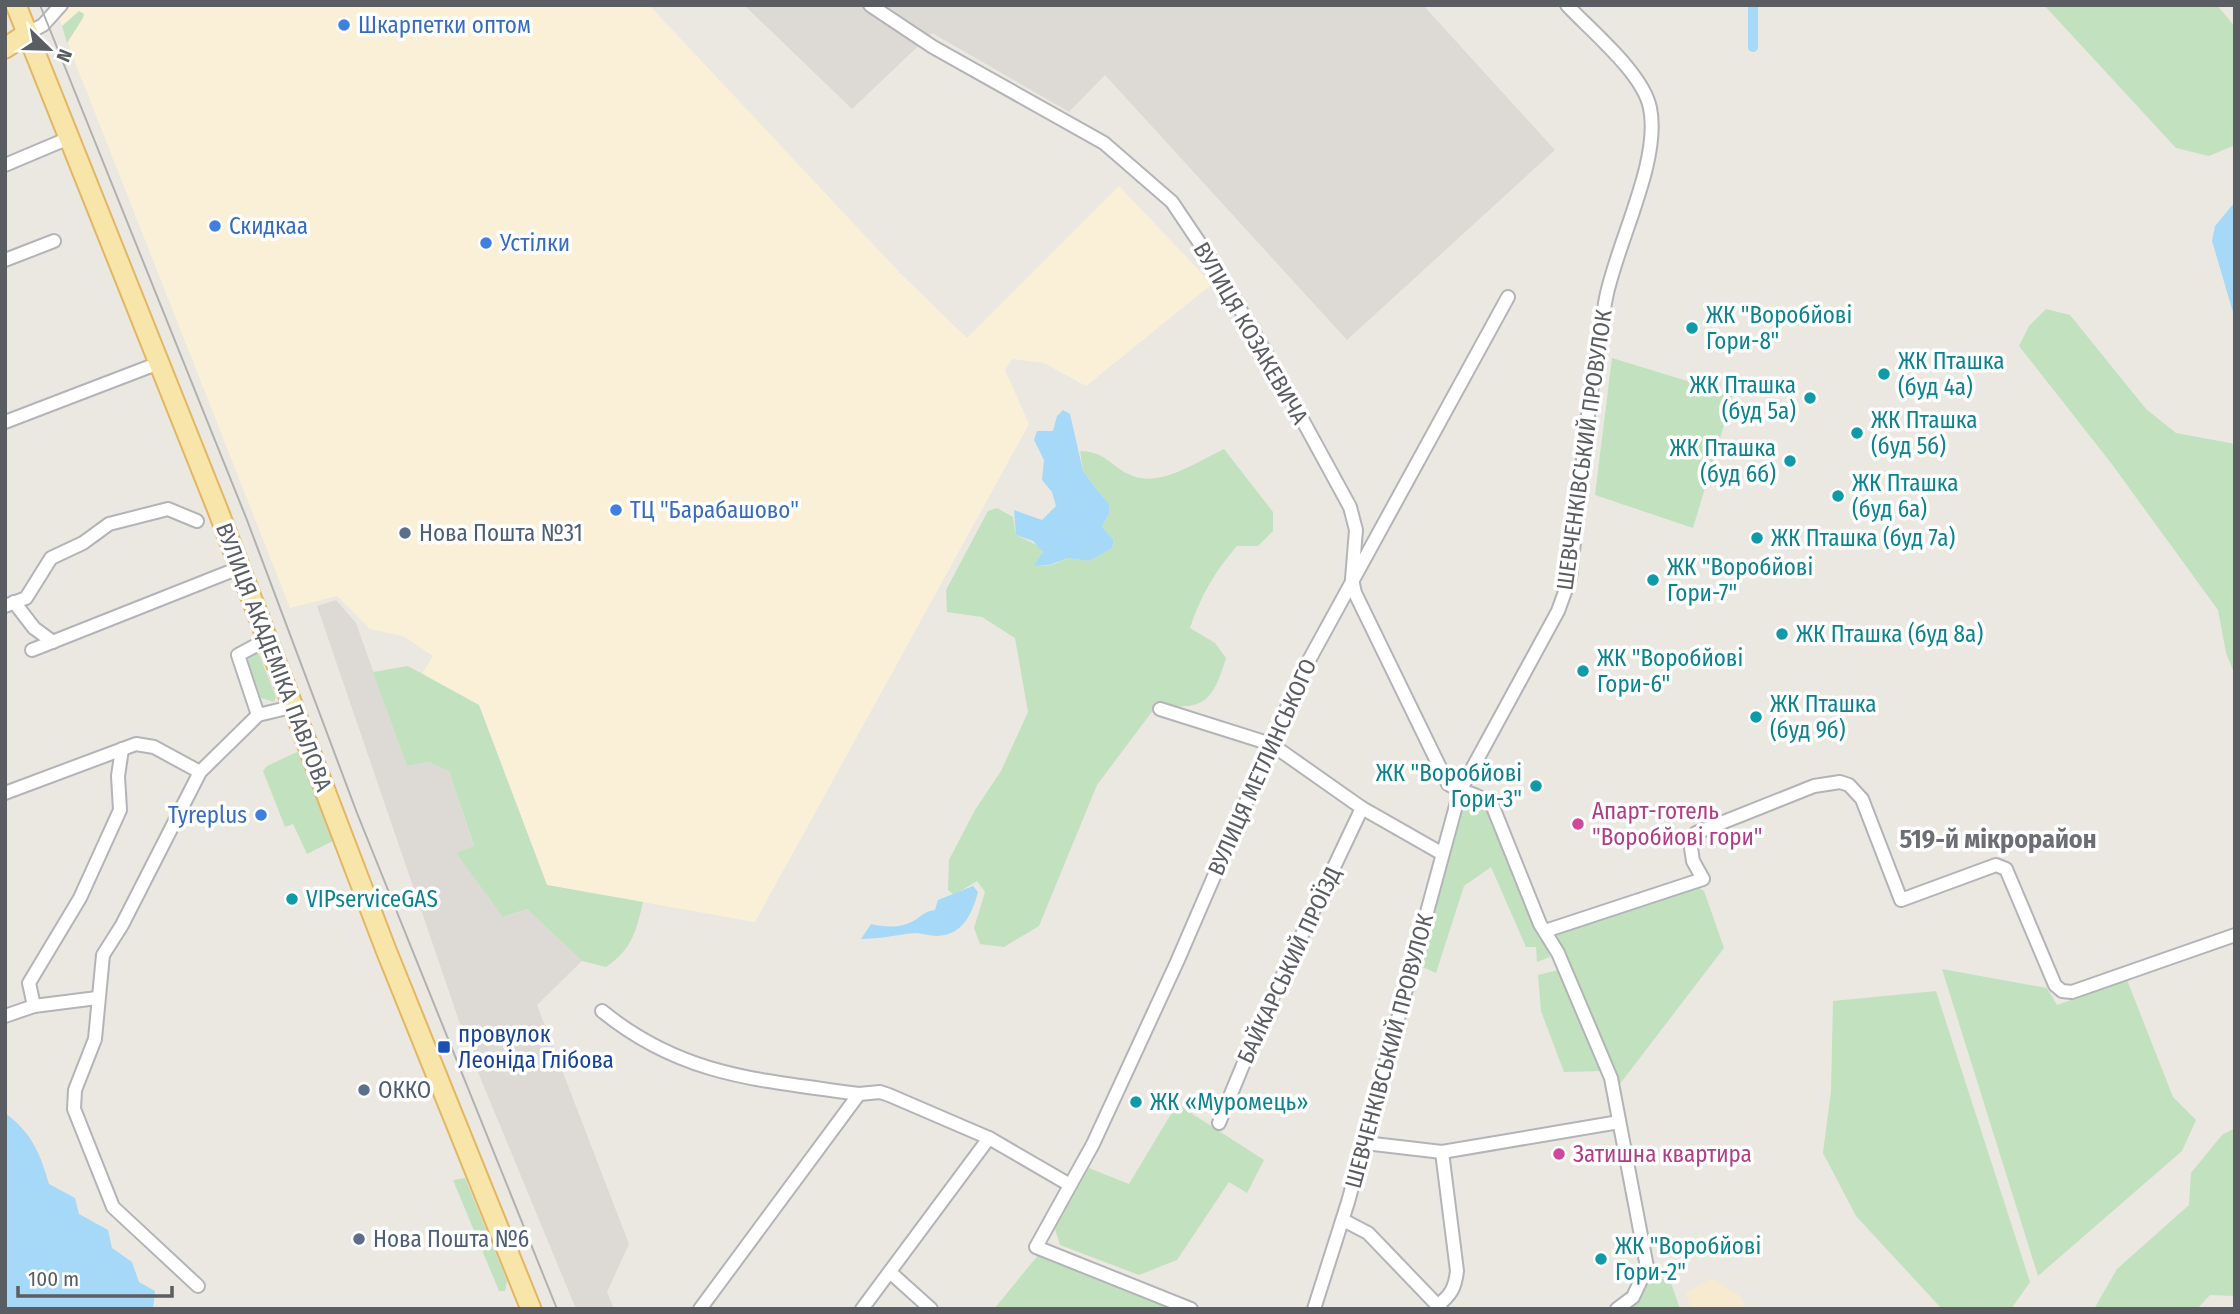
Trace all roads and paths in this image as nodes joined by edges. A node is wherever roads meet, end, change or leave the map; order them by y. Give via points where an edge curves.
1 (16, 5) edge
2 (61, 5) edge
3 (870, 5) edge
4 (1567, 5) edge
5 (28, 33) junction
6 (5, 48) edge
7 (69, 138) junction
8 (5, 165) edge
9 (54, 241) dead end
10 (5, 260) edge
11 (1508, 297) dead end
12 (159, 363) junction
13 (5, 422) edge
14 (197, 521) dead end
15 (239, 568) junction
16 (1352, 579) junction
17 (5, 591) edge
18 (10, 604) edge
19 (266, 640) junction
20 (53, 642) junction
21 (32, 650) dead end
22 (291, 707) junction
23 (1160, 709) dead end
24 (258, 715) junction
25 (1271, 744) junction
26 (122, 749) junction
27 (200, 772) junction
28 (1460, 791) junction
29 (5, 793) edge
30 (1362, 808) junction
31 (1441, 853) junction
32 (1542, 928) junction
33 (2235, 935) edge
34 (97, 998) junction
35 (34, 1006) junction
36 (602, 1011) dead end
37 (5, 1016) edge
38 (859, 1094) junction
39 (1619, 1122) junction
40 (1219, 1123) dead end
41 (989, 1138) junction
42 (1365, 1143) junction
43 (1442, 1152) junction
44 (1070, 1185) junction
45 (1343, 1220) junction
46 (891, 1273) junction
47 (198, 1286) dead end
48 (1439, 1307) edge
49 (531, 1309) edge
50 (699, 1309) edge
51 (862, 1309) edge
52 (931, 1309) edge
53 (1192, 1309) edge
54 (1314, 1309) edge
55 (1617, 1309) edge

1 - 5 main road, ВУЛИЦЯ АКАДЕМІКА ПАВЛОВА
2 - 5 street via 43,25
3 - 16 street, ВУЛИЦЯ КОЗАКЕВИЧА via 933,47 1104,143 1172,202 1267,355 1350,507 1356,530
4 - 28 street, ШЕВЧЕНКІВСЬКИЙ ПРОВУЛОК via 1633,75 1649,104 1654,132 1607,293 1568,584 1558,611
5 - 6 main road
5 - 7 main road, ВУЛИЦЯ АКАДЕМІКА ПАВЛОВА
7 - 8 street
7 - 12 main road, ВУЛИЦЯ АКАДЕМІКА ПАВЛОВА
9 - 10 street
11 - 16 street, ВУЛИЦЯ МЕТЛИНСЬКОГО
12 - 13 street
12 - 15 main road, ВУЛИЦЯ АКАДЕМІКА ПАВЛОВА
14 - 18 street via 168,509 109,524 51,558 26,598
15 - 19 main road, ВУЛИЦЯ АКАДЕМІКА ПАВЛОВА
15 - 20 street
16 - 25 street, ВУЛИЦЯ МЕТЛИНСЬКОГО
16 - 28 street, ВУЛИЦЯ КОЗАКЕВИЧА via 1448,784
17 - 18 street
18 - 20 street
19 - 22 main road, ВУЛИЦЯ АКАДЕМІКА ПАВЛОВА
19 - 24 street via 238,655
20 - 21 street
22 - 24 street
22 - 49 main road, ВУЛИЦЯ АКАДЕМІКА ПАВЛОВА
23 - 25 street
24 - 27 street
25 - 30 street
25 - 44 street, ВУЛИЦЯ МЕТЛИНСЬКОГО via 1177,962
26 - 27 street via 147,744
26 - 29 street
26 - 35 street via 120,810 80,898 29,983
27 - 34 street via 103,955
28 - 31 street, ШЕВЧЕНКІВСЬКИЙ ПРОВУЛОК
28 - 32 street via 1480,795 1493,807
30 - 31 street
30 - 40 street, БАЙКАРСЬКИЙ ПРОЇЗД via 1262,1019
31 - 42 street, ШЕВЧЕНКІВСЬКИЙ ПРОВУЛОК
32 - 33 street via 1703,879 1693,861 1690,841 1696,833 1814,786 1840,782 1861,799 1901,900 1996,865 2006,869 2055,985 2062,991 2072,992
32 - 39 street via 1558,953 1611,1078
34 - 35 street
34 - 47 street via 95,1039 75,1090 74,1110 113,1208
35 - 37 street
36 - 38 street via 650,1044 726,1075
38 - 41 street via 889,1095
38 - 50 street
39 - 43 street
39 - 55 street via 1647,1267 1633,1297
41 - 44 street
41 - 46 street
42 - 43 street
42 - 45 street, ШЕВЧЕНКІВСЬКИЙ ПРОВУЛОК
43 - 48 street via 1457,1271 1455,1286
44 - 53 street, ВУЛИЦЯ МЕТЛИНСЬКОГО via 1036,1247
45 - 48 street via 1367,1233
45 - 54 street, ШЕВЧЕНКІВСЬКИЙ ПРОВУЛОК
46 - 51 street
46 - 52 street

